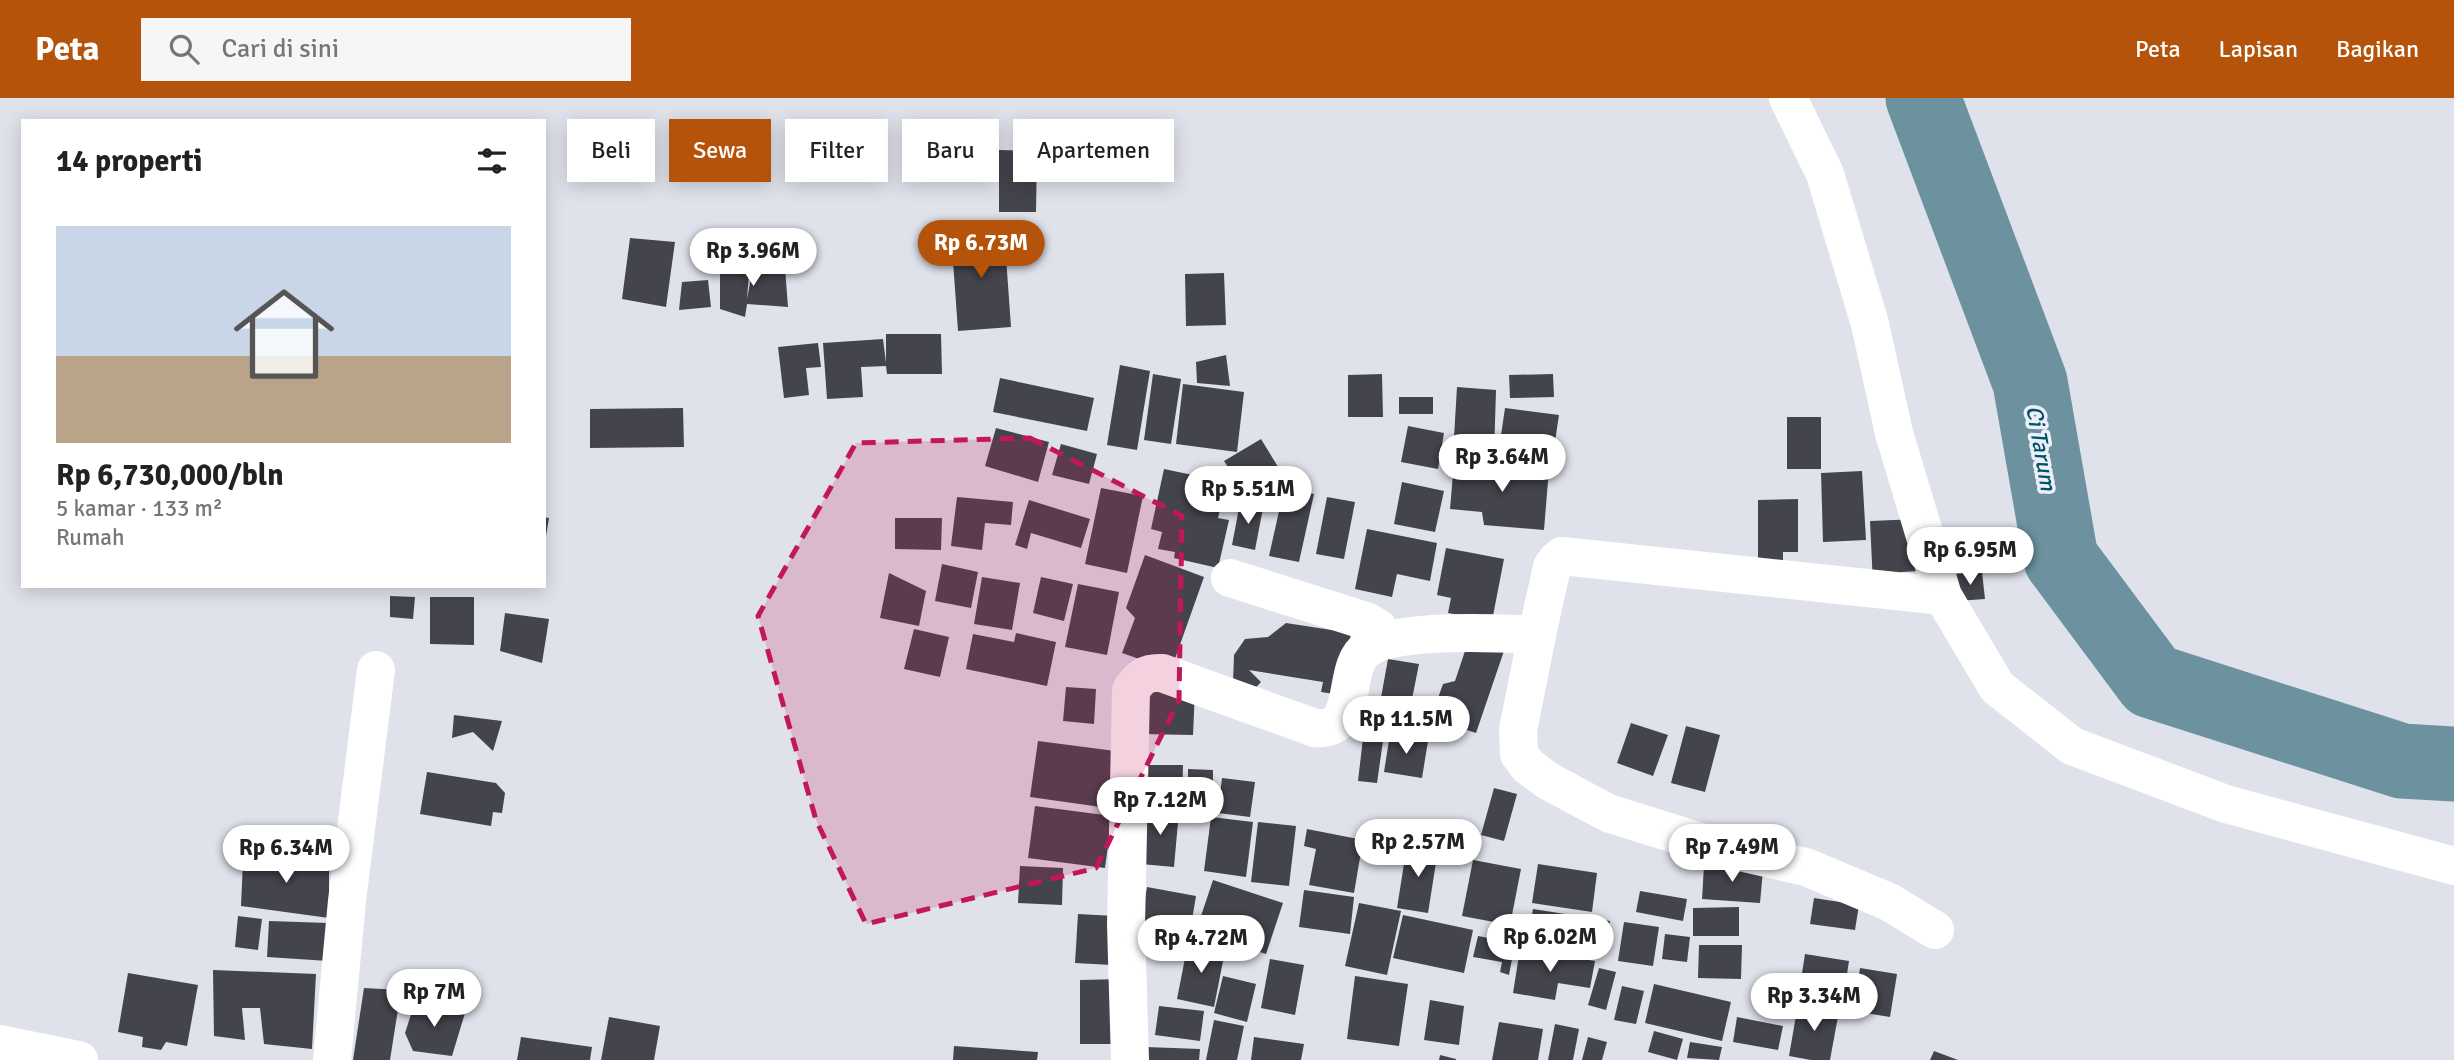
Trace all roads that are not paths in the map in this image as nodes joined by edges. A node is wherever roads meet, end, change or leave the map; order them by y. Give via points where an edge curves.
1 (1788, 98) edge
2 (1230, 578) dead end
3 (1943, 596) junction
4 (1537, 635) junction
5 (1385, 640) junction
6 (376, 670) dead end
7 (2454, 866) edge
8 (1935, 930) dead end
9 (0, 1044) edge
10 (79, 1060) edge
11 (332, 1060) edge
12 (1130, 1060) edge

1 - 3 street via 1825,174
2 - 5 street via 1366,621 1378,628
3 - 4 street via 1562,556 1552,567
3 - 7 street via 1997,687 2072,746 2226,804
4 - 5 street via 1407,635
4 - 8 street via 1518,730 1519,754 1548,781 1608,813 1713,846 1806,867 1889,902
5 - 12 street via 1366,649 1357,664 1342,718 1324,729 1162,673 1150,672 1131,690 1126,925
6 - 11 street
9 - 10 street

